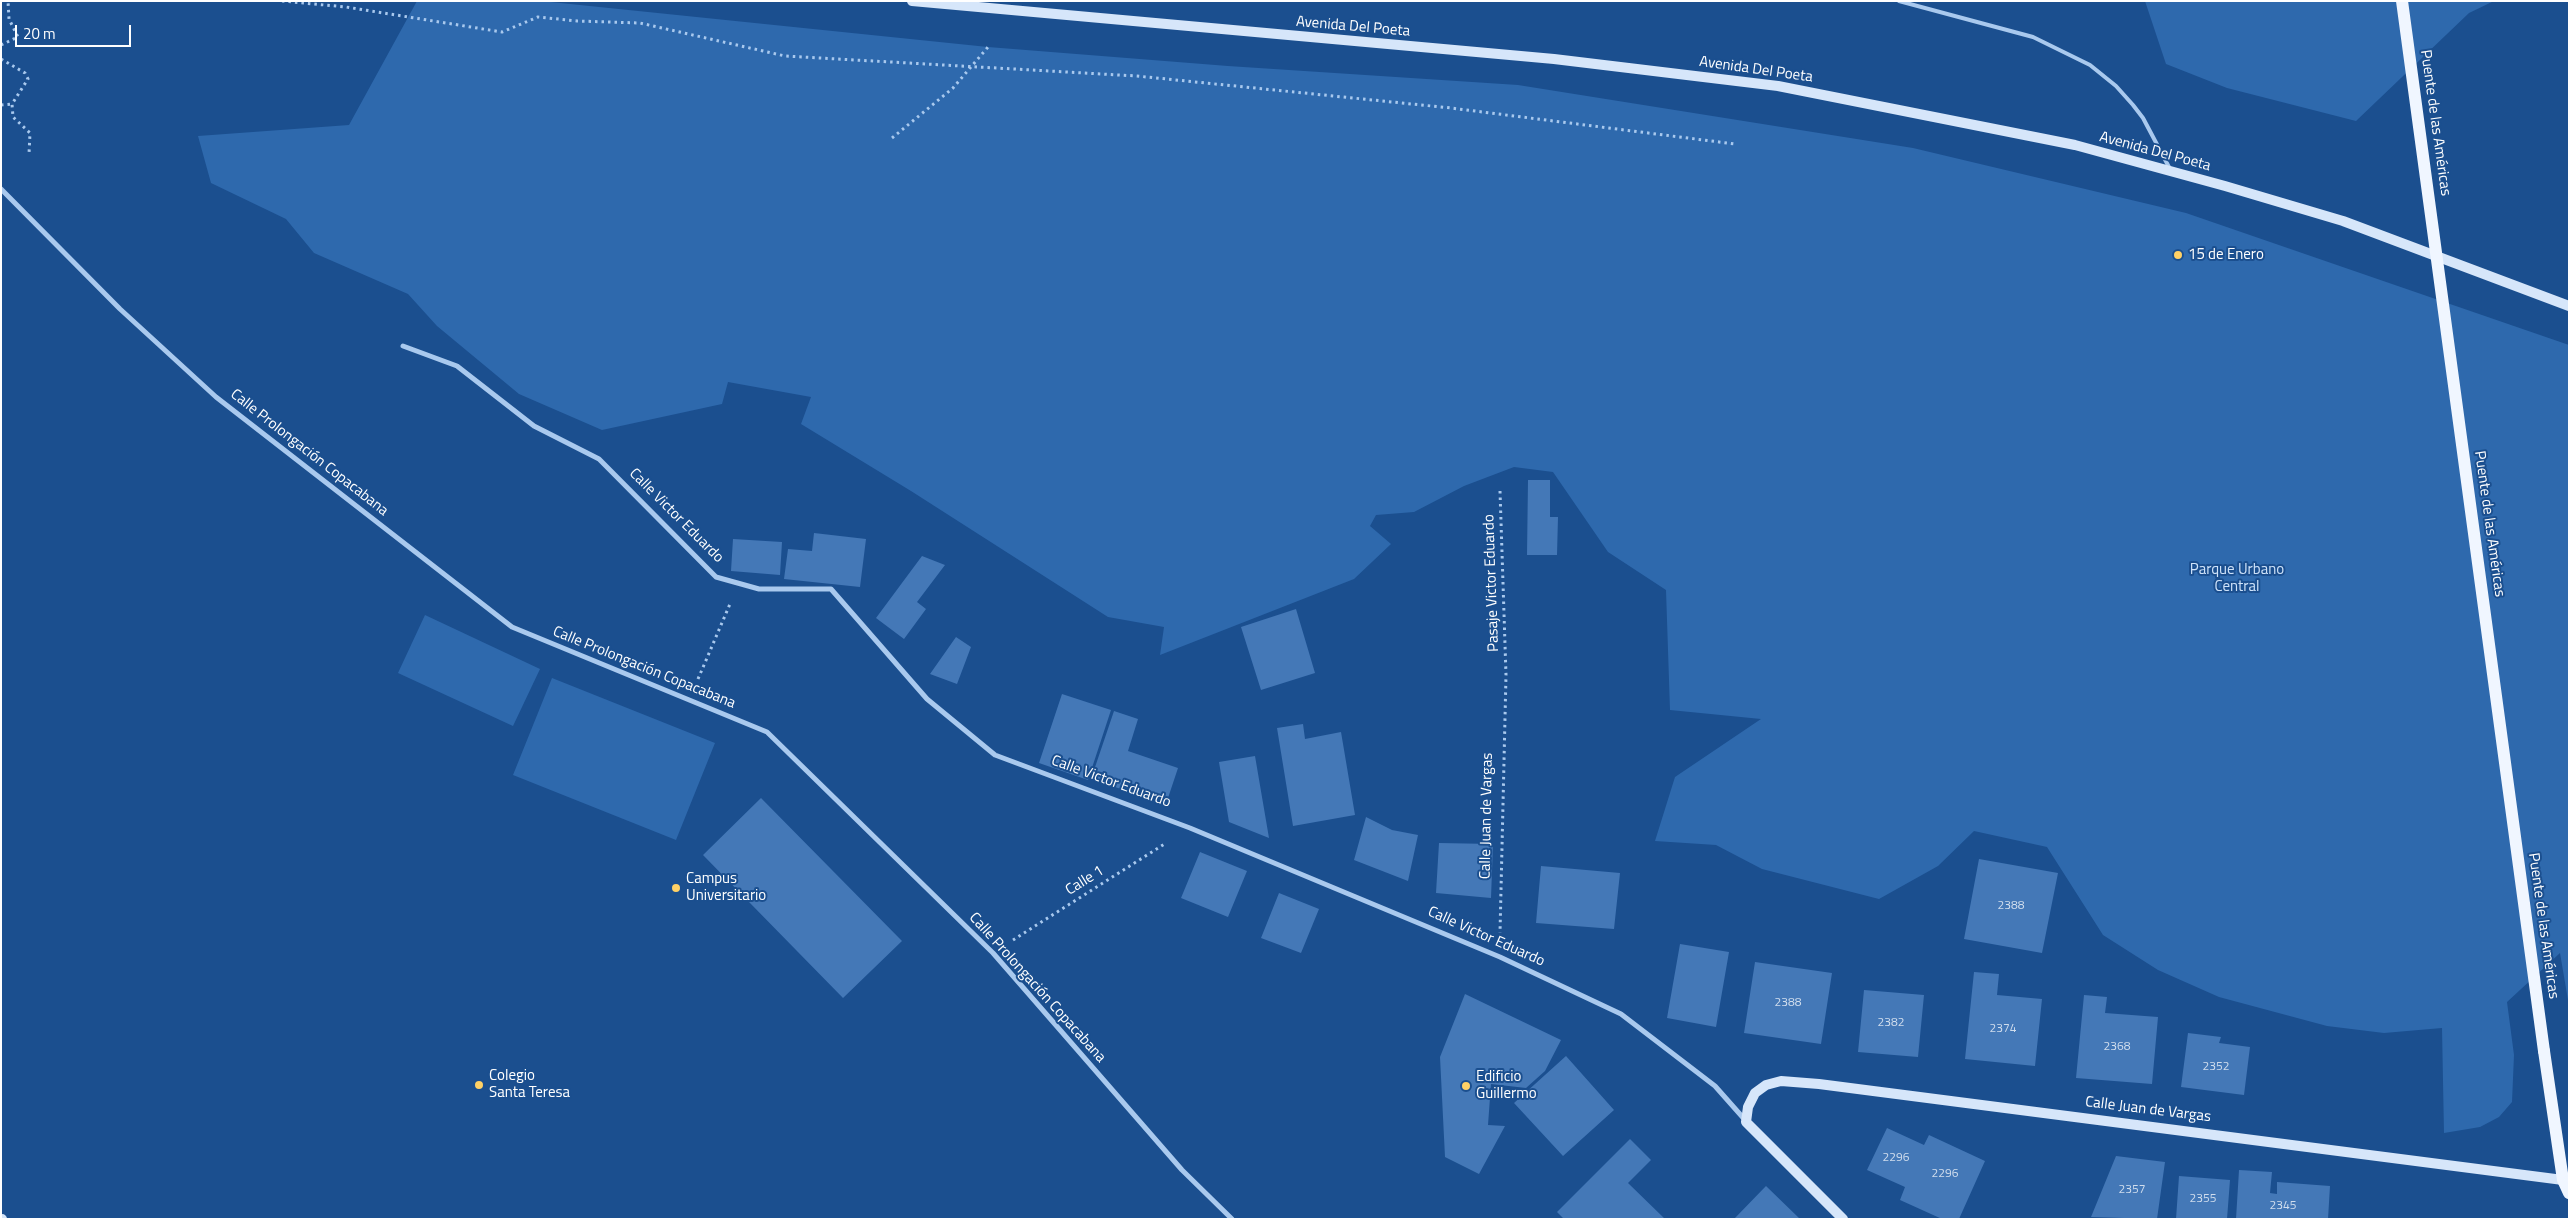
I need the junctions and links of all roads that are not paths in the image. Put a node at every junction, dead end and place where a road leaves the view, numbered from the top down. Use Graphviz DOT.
graph roads {
  1 [pos="912,1"];
  2 [pos="1899,1"];
  3 [pos="2402,1"];
  4 [pos="2172,172"];
  5 [pos="1,189"];
  6 [pos="2569,306"];
  7 [pos="404,346"];
  8 [pos="1746,1122"];
  9 [pos="2566,1181"];
  10 [pos="2569,1193"];
  11 [pos="1232,1219"];
  12 [pos="1843,1219"];
  1 -- 4 [label="main road, Avenida Del Poeta"];
  2 -- 4 [label="lane"];
  3 -- 9 [label="main road, Puente de las Américas, bridge"];
  4 -- 6 [label="main road, Avenida Del Poeta"];
  5 -- 11 [label="street, Calle Prolongación Copacabana"];
  7 -- 8 [label="street, Calle Victor Eduardo"];
  8 -- 9 [label="main road, Calle Juan de Vargas"];
  8 -- 12 [label="main road, Calle Victor Eduardo"];
  9 -- 10 [label="main road, Puente de las Américas"];
}
